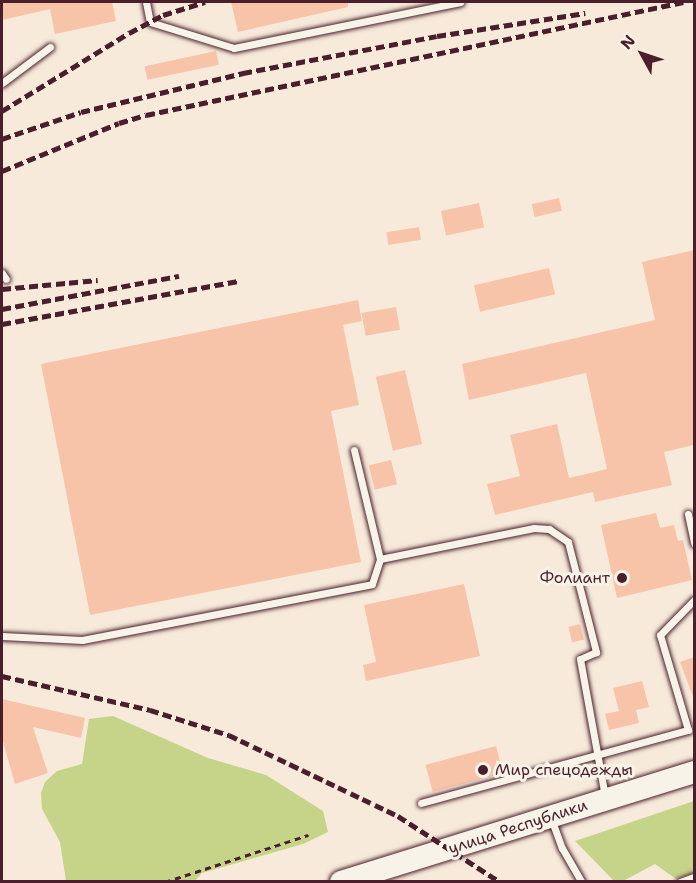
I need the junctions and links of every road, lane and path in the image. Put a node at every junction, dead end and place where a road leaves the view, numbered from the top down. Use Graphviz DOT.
graph roads {
  1 [pos="146,2"];
  2 [pos="460,2"];
  3 [pos="50,47"];
  4 [pos="2,83"];
  5 [pos="354,450"];
  6 [pos="688,514"];
  7 [pos="694,543"];
  8 [pos="380,559"];
  9 [pos="694,600"];
  10 [pos="2,636"];
  11 [pos="597,753"];
  12 [pos="694,772"];
  13 [pos="606,799"];
  14 [pos="422,803"];
  15 [pos="550,816"];
  16 [pos="308,835"];
  17 [pos="694,877"];
  18 [pos="165,882"];
  19 [pos="341,882"];
  20 [pos="582,882"];
  21 [pos="680,882"];
  1 -- 2 [label="lane"];
  3 -- 4 [label="lane"];
  5 -- 8 [label="lane"];
  6 -- 7 [label="lane"];
  8 -- 10 [label="lane"];
  8 -- 11 [label="lane"];
  9 -- 11 [label="lane"];
  11 -- 13 [label="lane"];
  11 -- 14 [label="lane"];
  12 -- 13 [label="main road, улица Республики"];
  13 -- 15 [label="main road, улица Республики"];
  15 -- 19 [label="main road, улица Республики"];
  15 -- 20 [label="lane"];
  16 -- 18 [label="path"];
  17 -- 21 [label="lane"];
}
